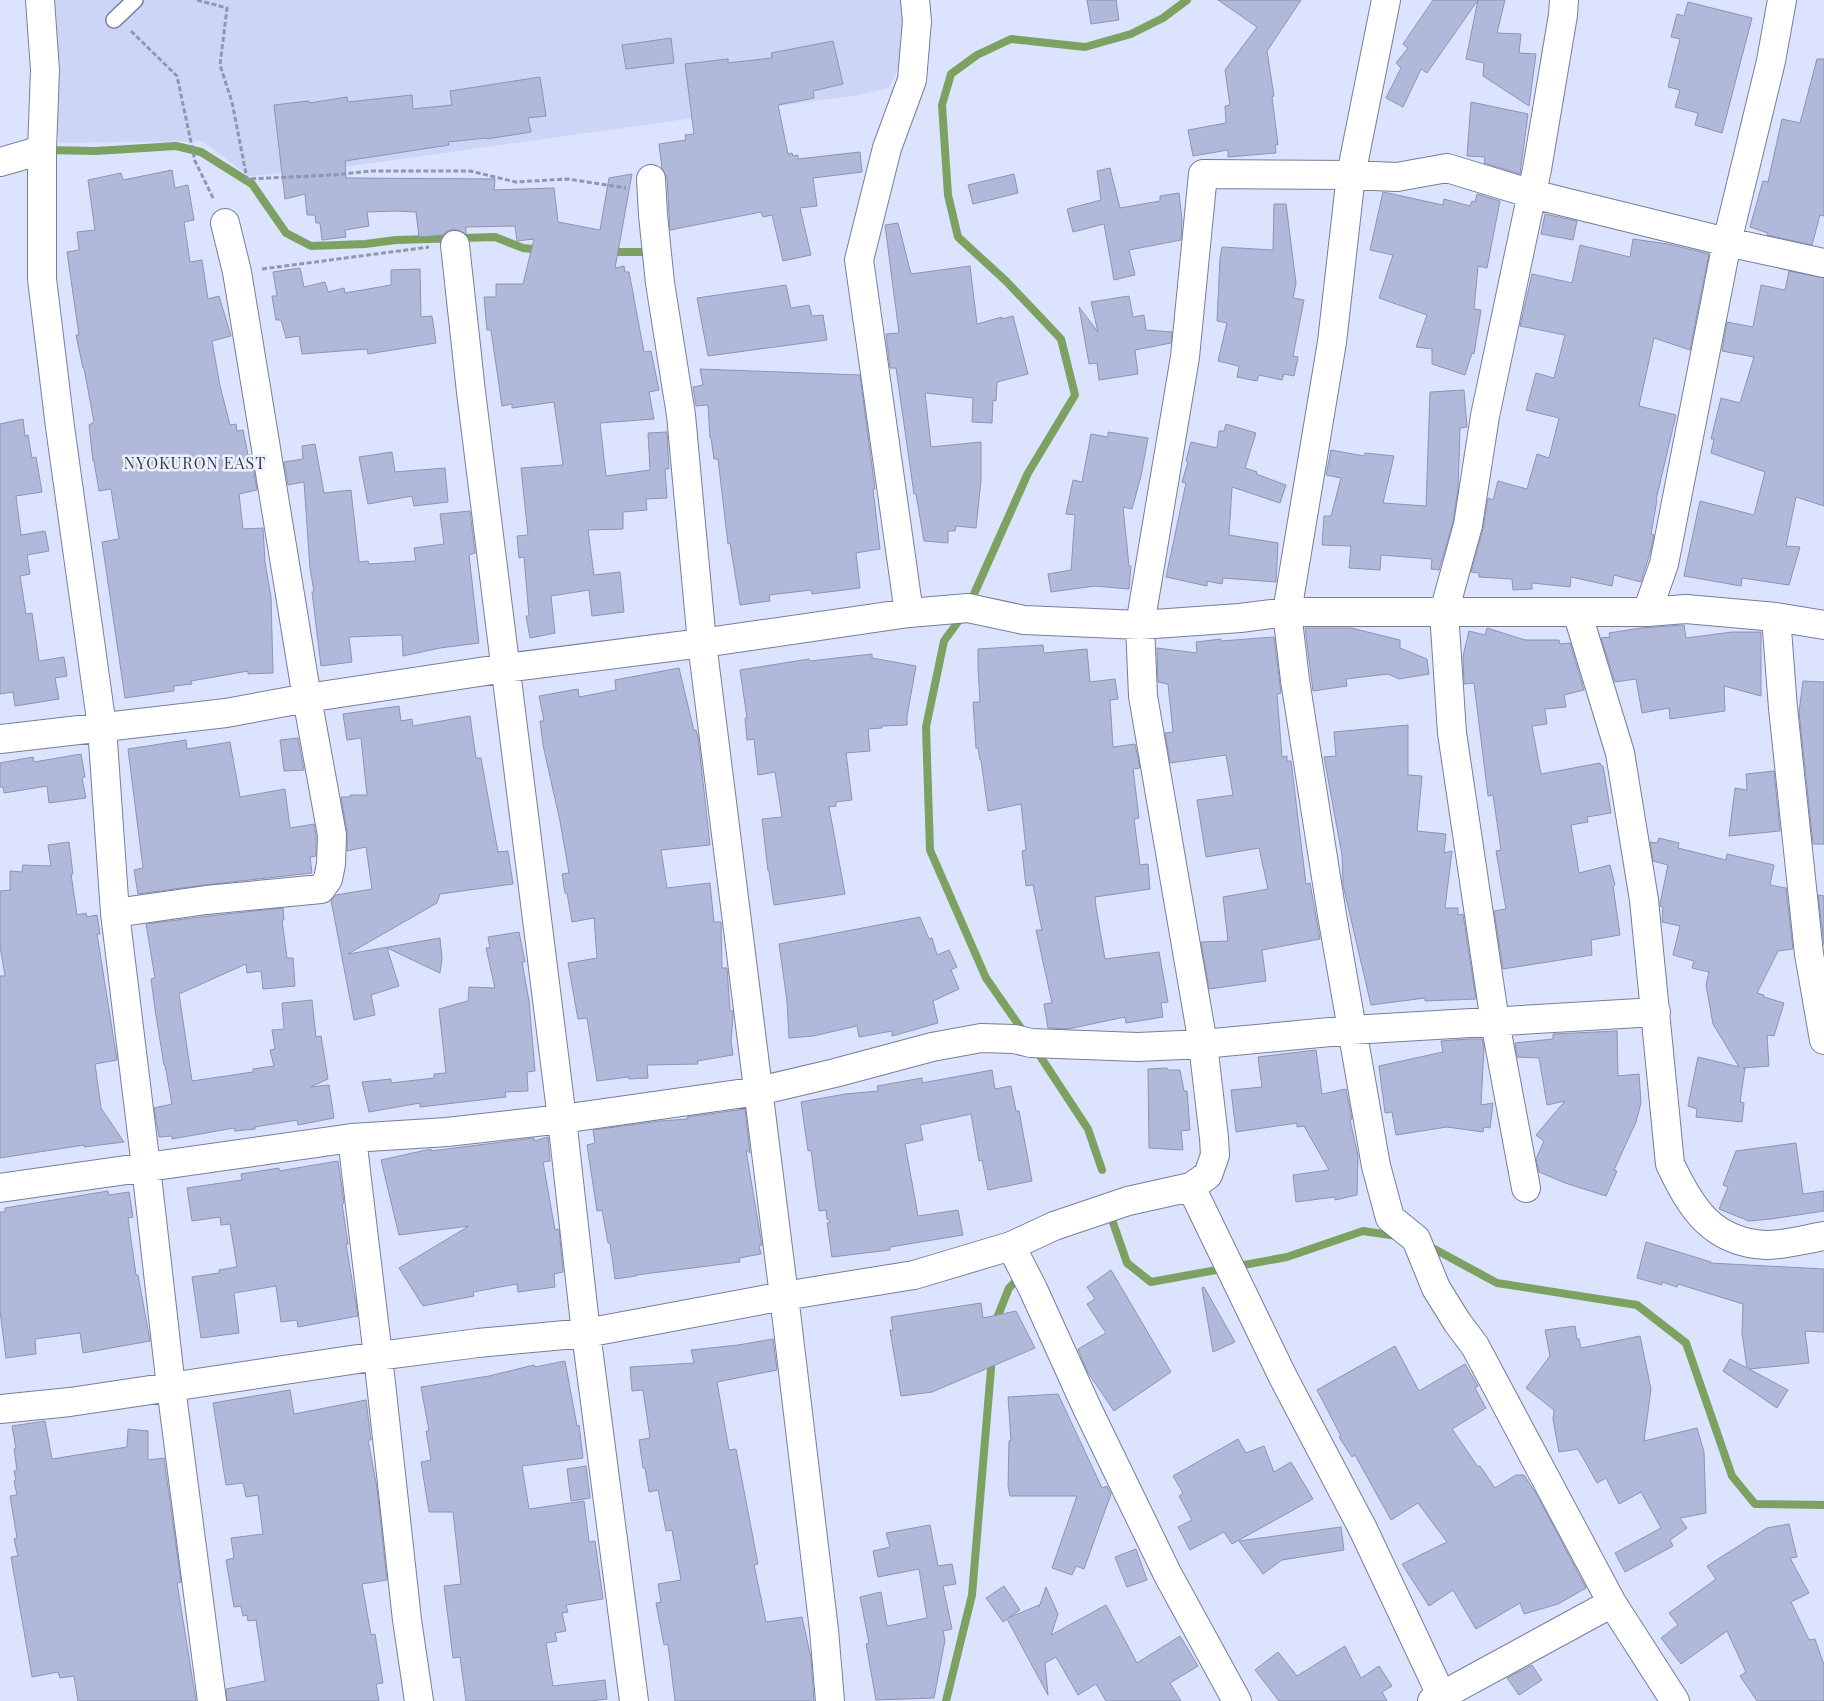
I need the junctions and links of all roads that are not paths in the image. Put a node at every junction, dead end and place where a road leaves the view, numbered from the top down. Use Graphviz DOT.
graph roads {
  1 [pos="40,0"];
  2 [pos="135,0"];
  3 [pos="915,0"];
  4 [pos="1386,0"];
  5 [pos="1564,0"];
  6 [pos="1782,0"];
  7 [pos="114,20"];
  8 [pos="42,140"];
  9 [pos="0,162"];
  10 [pos="1351,175"];
  11 [pos="651,185"];
  12 [pos="1532,194"];
  13 [pos="224,223"];
  14 [pos="1727,242"];
  15 [pos="455,245"];
  16 [pos="1824,263"];
  17 [pos="1286,612"];
  18 [pos="1444,612"];
  19 [pos="1577,612"];
  20 [pos="1647,612"];
  21 [pos="909,613"];
  22 [pos="1776,617"];
  23 [pos="1824,624"];
  24 [pos="1140,625"];
  25 [pos="702,643"];
  26 [pos="506,668"];
  27 [pos="307,698"];
  28 [pos="102,727"];
  29 [pos="0,739"];
  30 [pos="115,913"];
  31 [pos="1656,1012"];
  32 [pos="1495,1022"];
  33 [pos="1351,1030"];
  34 [pos="1824,1040"];
  35 [pos="1203,1044"];
  36 [pos="759,1091"];
  37 [pos="562,1119"];
  38 [pos="352,1138"];
  39 [pos="146,1168"];
  40 [pos="1191,1187"];
  41 [pos="0,1188"];
  42 [pos="1526,1188"];
  43 [pos="1824,1236"];
  44 [pos="1011,1246"];
  45 [pos="784,1296"];
  46 [pos="586,1333"];
  47 [pos="378,1356"];
  48 [pos="171,1387"];
  49 [pos="0,1410"];
  50 [pos="1612,1603"];
  51 [pos="1439,1699"];
  52 [pos="212,1701"];
  53 [pos="420,1701"];
  54 [pos="634,1701"];
  55 [pos="830,1701"];
  56 [pos="1237,1701"];
  57 [pos="1675,1701"];
  1 -- 8 [label="street"];
  2 -- 7 [label="lane"];
  3 -- 21 [label="street"];
  4 -- 10 [label="street"];
  5 -- 12 [label="street"];
  6 -- 14 [label="street"];
  8 -- 9 [label="street"];
  8 -- 28 [label="street"];
  10 -- 12 [label="street"];
  10 -- 17 [label="street"];
  10 -- 24 [label="street"];
  11 -- 25 [label="street"];
  12 -- 14 [label="street"];
  12 -- 18 [label="street"];
  13 -- 27 [label="street"];
  14 -- 16 [label="street"];
  14 -- 20 [label="street"];
  15 -- 26 [label="street"];
  17 -- 18 [label="street"];
  17 -- 24 [label="street"];
  17 -- 33 [label="street"];
  18 -- 19 [label="street"];
  18 -- 32 [label="street"];
  19 -- 20 [label="street"];
  19 -- 31 [label="street"];
  20 -- 22 [label="street"];
  21 -- 24 [label="street"];
  21 -- 25 [label="street"];
  22 -- 23 [label="street"];
  22 -- 34 [label="street"];
  24 -- 35 [label="street"];
  25 -- 26 [label="street"];
  25 -- 36 [label="street"];
  26 -- 27 [label="street"];
  26 -- 37 [label="street"];
  27 -- 28 [label="street"];
  27 -- 30 [label="street"];
  28 -- 29 [label="street"];
  28 -- 30 [label="street"];
  30 -- 39 [label="street"];
  31 -- 32 [label="street"];
  31 -- 43 [label="street"];
  32 -- 33 [label="street"];
  32 -- 42 [label="street"];
  33 -- 35 [label="street"];
  33 -- 50 [label="street"];
  35 -- 36 [label="street"];
  35 -- 40 [label="street"];
  36 -- 37 [label="street"];
  36 -- 45 [label="street"];
  37 -- 38 [label="street"];
  37 -- 46 [label="street"];
  38 -- 39 [label="street"];
  38 -- 47 [label="street"];
  39 -- 41 [label="street"];
  39 -- 48 [label="street"];
  40 -- 44 [label="street"];
  40 -- 51 [label="street"];
  44 -- 45 [label="street"];
  44 -- 56 [label="street"];
  45 -- 46 [label="street"];
  45 -- 55 [label="street"];
  46 -- 47 [label="street"];
  46 -- 54 [label="street"];
  47 -- 48 [label="street"];
  47 -- 53 [label="street"];
  48 -- 49 [label="street"];
  48 -- 52 [label="street"];
  50 -- 51 [label="street"];
  50 -- 57 [label="street"];
}
